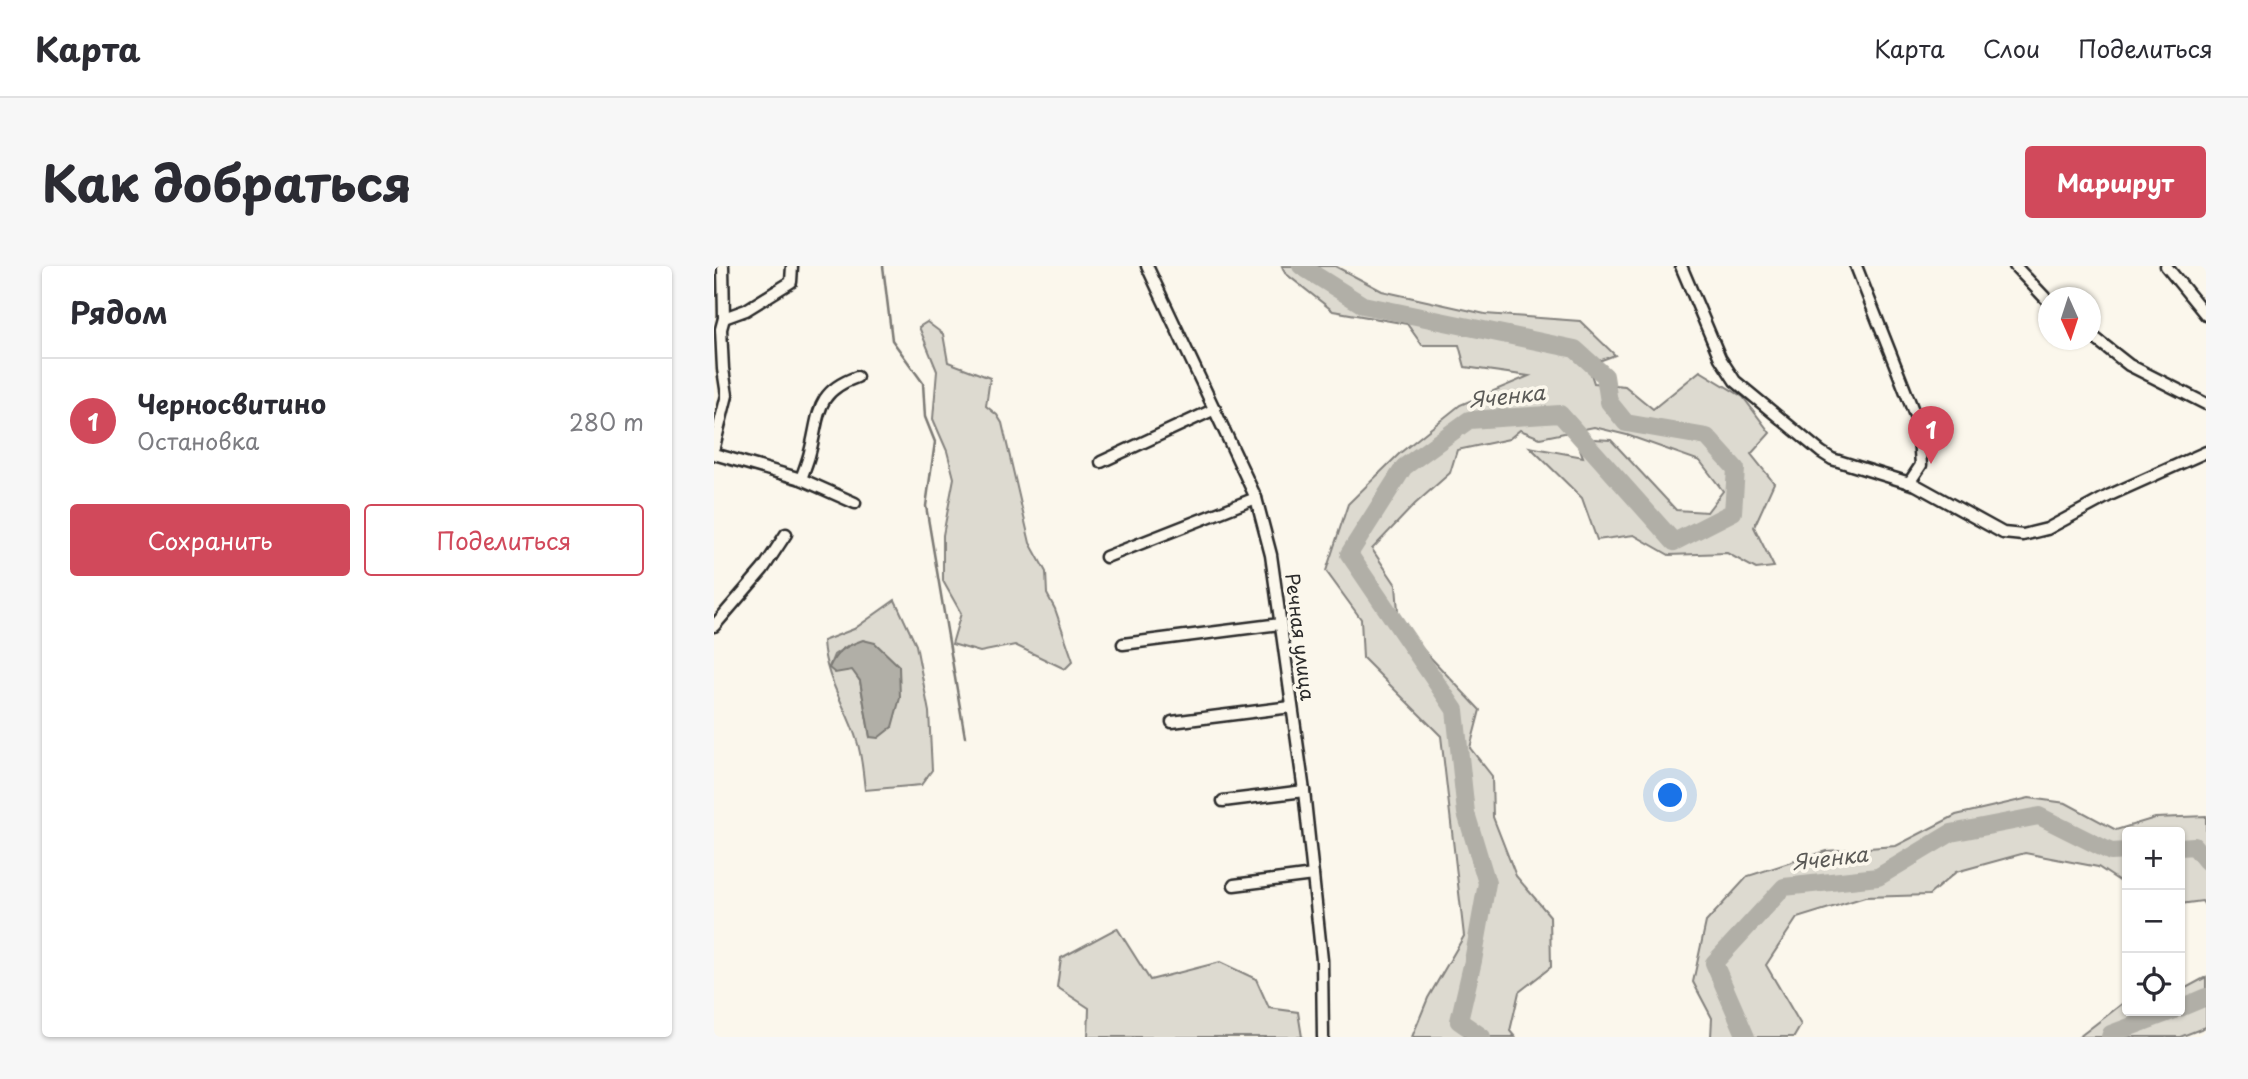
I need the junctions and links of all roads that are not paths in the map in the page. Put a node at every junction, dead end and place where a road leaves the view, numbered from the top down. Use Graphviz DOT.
graph roads {
  1 [pos="723,266"];
  2 [pos="792,266"];
  3 [pos="1147,266"];
  4 [pos="1695,266"];
  5 [pos="1856,266"];
  6 [pos="2014,266"];
  7 [pos="2166,266"];
  8 [pos="1683,269"];
  9 [pos="2038,291"];
  10 [pos="2206,315"];
  11 [pos="724,318"];
  12 [pos="2101,343"];
  13 [pos="857,377"];
  14 [pos="2206,404"];
  15 [pos="1215,409"];
  16 [pos="714,447"];
  17 [pos="2206,452"];
  18 [pos="714,454"];
  19 [pos="1101,462"];
  20 [pos="801,479"];
  21 [pos="1909,482"];
  22 [pos="1256,498"];
  23 [pos="855,503"];
  24 [pos="786,534"];
  25 [pos="1106,557"];
  26 [pos="1280,624"];
  27 [pos="714,626"];
  28 [pos="1123,644"];
  29 [pos="1291,707"];
  30 [pos="1172,722"];
  31 [pos="1304,791"];
  32 [pos="1223,801"];
  33 [pos="1313,875"];
  34 [pos="1234,885"];
  35 [pos="1323,1037"];
  1 -- 11 [label="street"];
  2 -- 11 [label="street"];
  3 -- 15 [label="street, Речная улица"];
  4 -- 8 [label="street"];
  5 -- 21 [label="street"];
  6 -- 9 [label="street"];
  7 -- 10 [label="street"];
  8 -- 21 [label="street"];
  11 -- 16 [label="street"];
  12 -- 14 [label="street"];
  13 -- 20 [label="street"];
  15 -- 19 [label="street"];
  15 -- 22 [label="street, Речная улица"];
  17 -- 21 [label="street"];
  18 -- 20 [label="street"];
  20 -- 23 [label="street"];
  22 -- 25 [label="street"];
  22 -- 26 [label="street, Речная улица"];
  24 -- 27 [label="street"];
  26 -- 28 [label="street"];
  26 -- 29 [label="street, Речная улица"];
  29 -- 30 [label="street"];
  29 -- 31 [label="street, Речная улица"];
  31 -- 32 [label="street"];
  31 -- 33 [label="street, Речная улица"];
  33 -- 34 [label="street"];
  33 -- 35 [label="street, Речная улица"];
}
